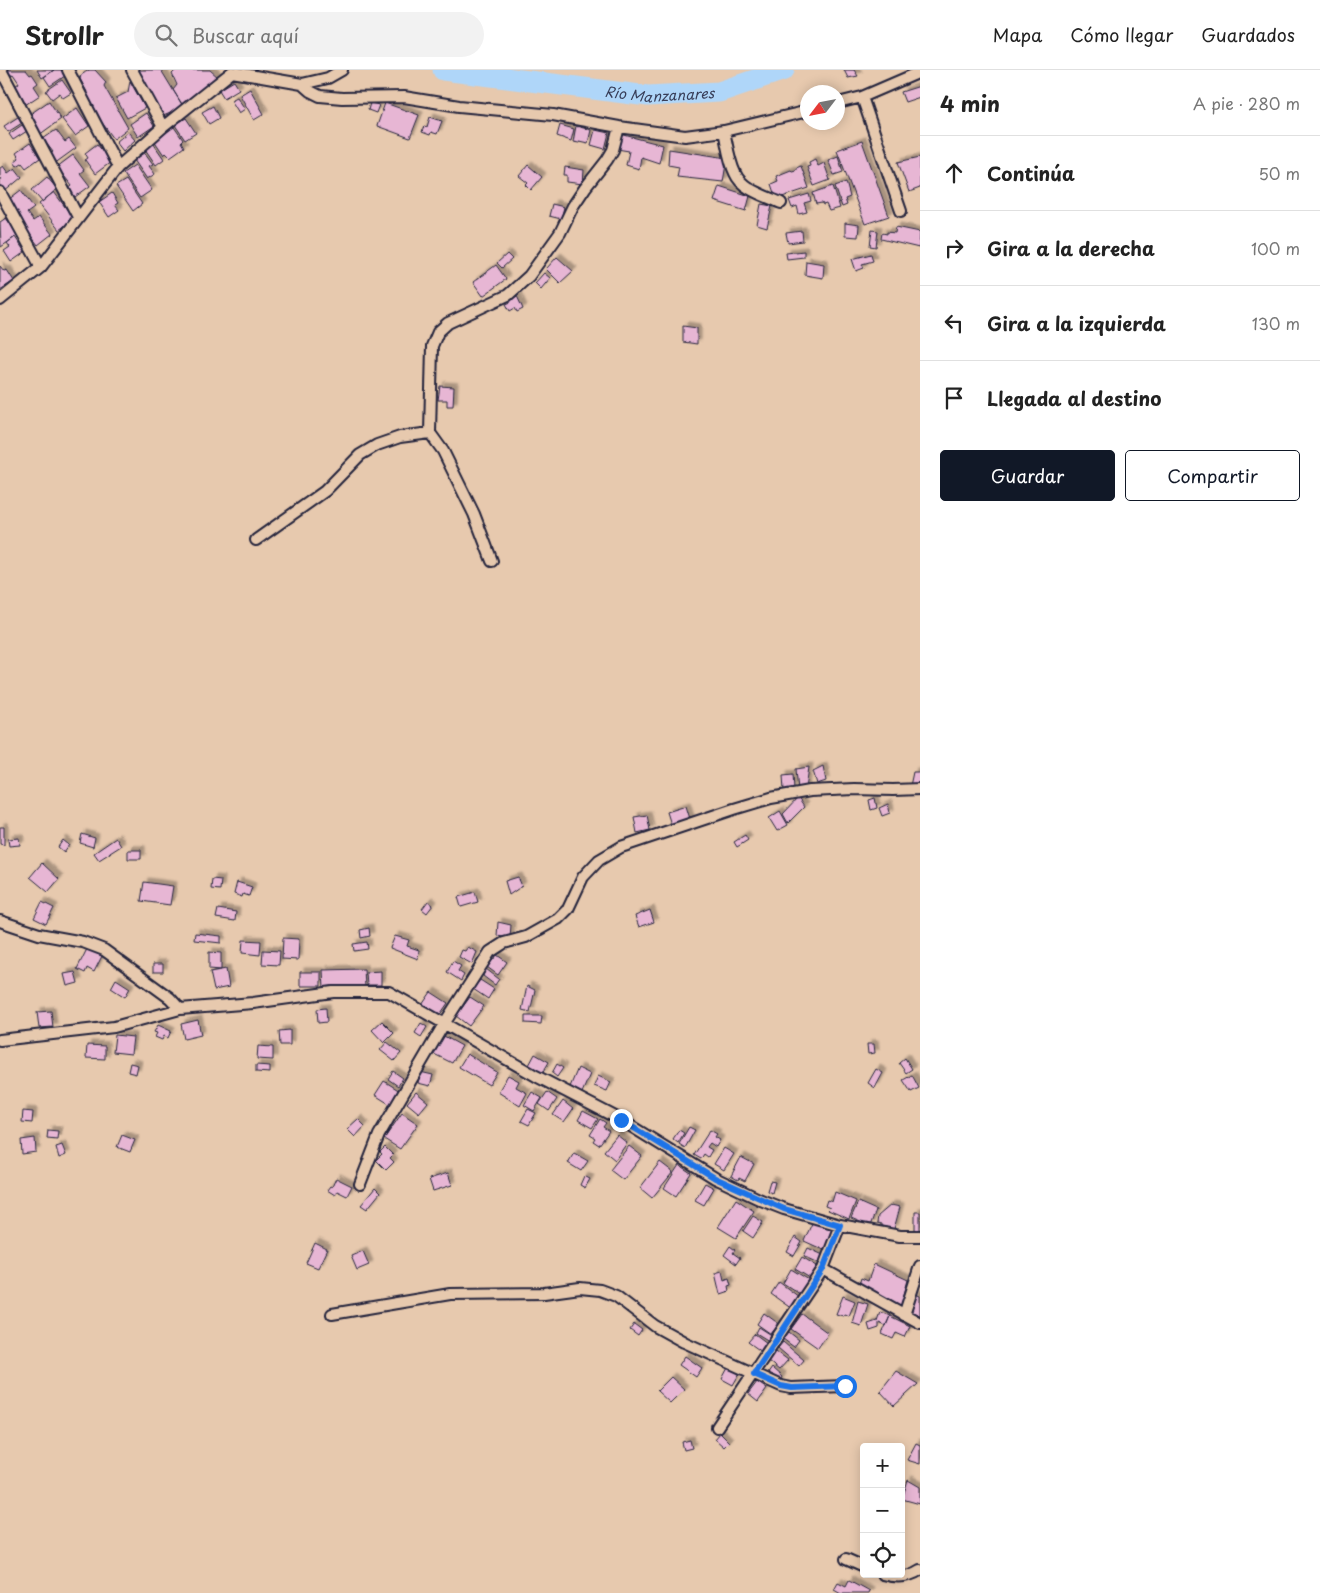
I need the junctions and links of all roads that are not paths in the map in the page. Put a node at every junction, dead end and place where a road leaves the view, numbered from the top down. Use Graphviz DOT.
graph roads {
  1 [pos="1,70"];
  2 [pos="68,70"];
  3 [pos="132,70"];
  4 [pos="342,70"];
  5 [pos="231,71"];
  6 [pos="920,72"];
  7 [pos="302,84"];
  8 [pos="862,97"];
  9 [pos="845,101"];
  10 [pos="800,112"];
  11 [pos="163,127"];
  12 [pos="619,127"];
  13 [pos="724,131"];
  14 [pos="118,167"];
  15 [pos="0,192"];
  16 [pos="781,203"];
  17 [pos="901,212"];
  18 [pos="78,217"];
  19 [pos="41,267"];
  20 [pos="0,300"];
  21 [pos="430,433"];
  22 [pos="256,540"];
  23 [pos="492,561"];
  24 [pos="920,789"];
  25 [pos="0,921"];
  26 [pos="180,1009"];
  27 [pos="444,1024"];
  28 [pos="0,1040"];
  29 [pos="360,1184"];
  30 [pos="840,1225"];
  31 [pos="920,1236"];
  32 [pos="920,1266"];
  33 [pos="823,1269"];
  34 [pos="332,1314"];
  35 [pos="904,1315"];
  36 [pos="920,1323"];
  37 [pos="754,1374"];
  38 [pos="845,1386"];
  39 [pos="717,1427"];
  40 [pos="846,1559"];
  41 [pos="860,1565"];
  42 [pos="920,1570"];
  43 [pos="905,1576"];
  1 -- 18 [label="street"];
  2 -- 14 [label="street"];
  3 -- 11 [label="street"];
  4 -- 7 [label="street"];
  5 -- 7 [label="street"];
  5 -- 11 [label="street"];
  6 -- 8 [label="street"];
  7 -- 12 [label="street"];
  8 -- 9 [label="street"];
  8 -- 17 [label="street"];
  10 -- 13 [label="street"];
  11 -- 14 [label="street"];
  12 -- 13 [label="street"];
  12 -- 21 [label="street"];
  13 -- 16 [label="street"];
  14 -- 18 [label="street"];
  15 -- 19 [label="street"];
  18 -- 19 [label="street"];
  19 -- 20 [label="street"];
  21 -- 22 [label="street"];
  21 -- 23 [label="street"];
  24 -- 27 [label="street"];
  25 -- 26 [label="street"];
  26 -- 27 [label="street"];
  26 -- 28 [label="street"];
  27 -- 29 [label="street"];
  27 -- 30 [label="street"];
  30 -- 31 [label="street"];
  30 -- 33 [label="street"];
  32 -- 35 [label="street"];
  33 -- 35 [label="street"];
  33 -- 37 [label="street"];
  34 -- 37 [label="street"];
  35 -- 36 [label="street"];
  37 -- 38 [label="street"];
  37 -- 39 [label="street"];
  40 -- 41 [label="street"];
  42 -- 43 [label="street"];
}
